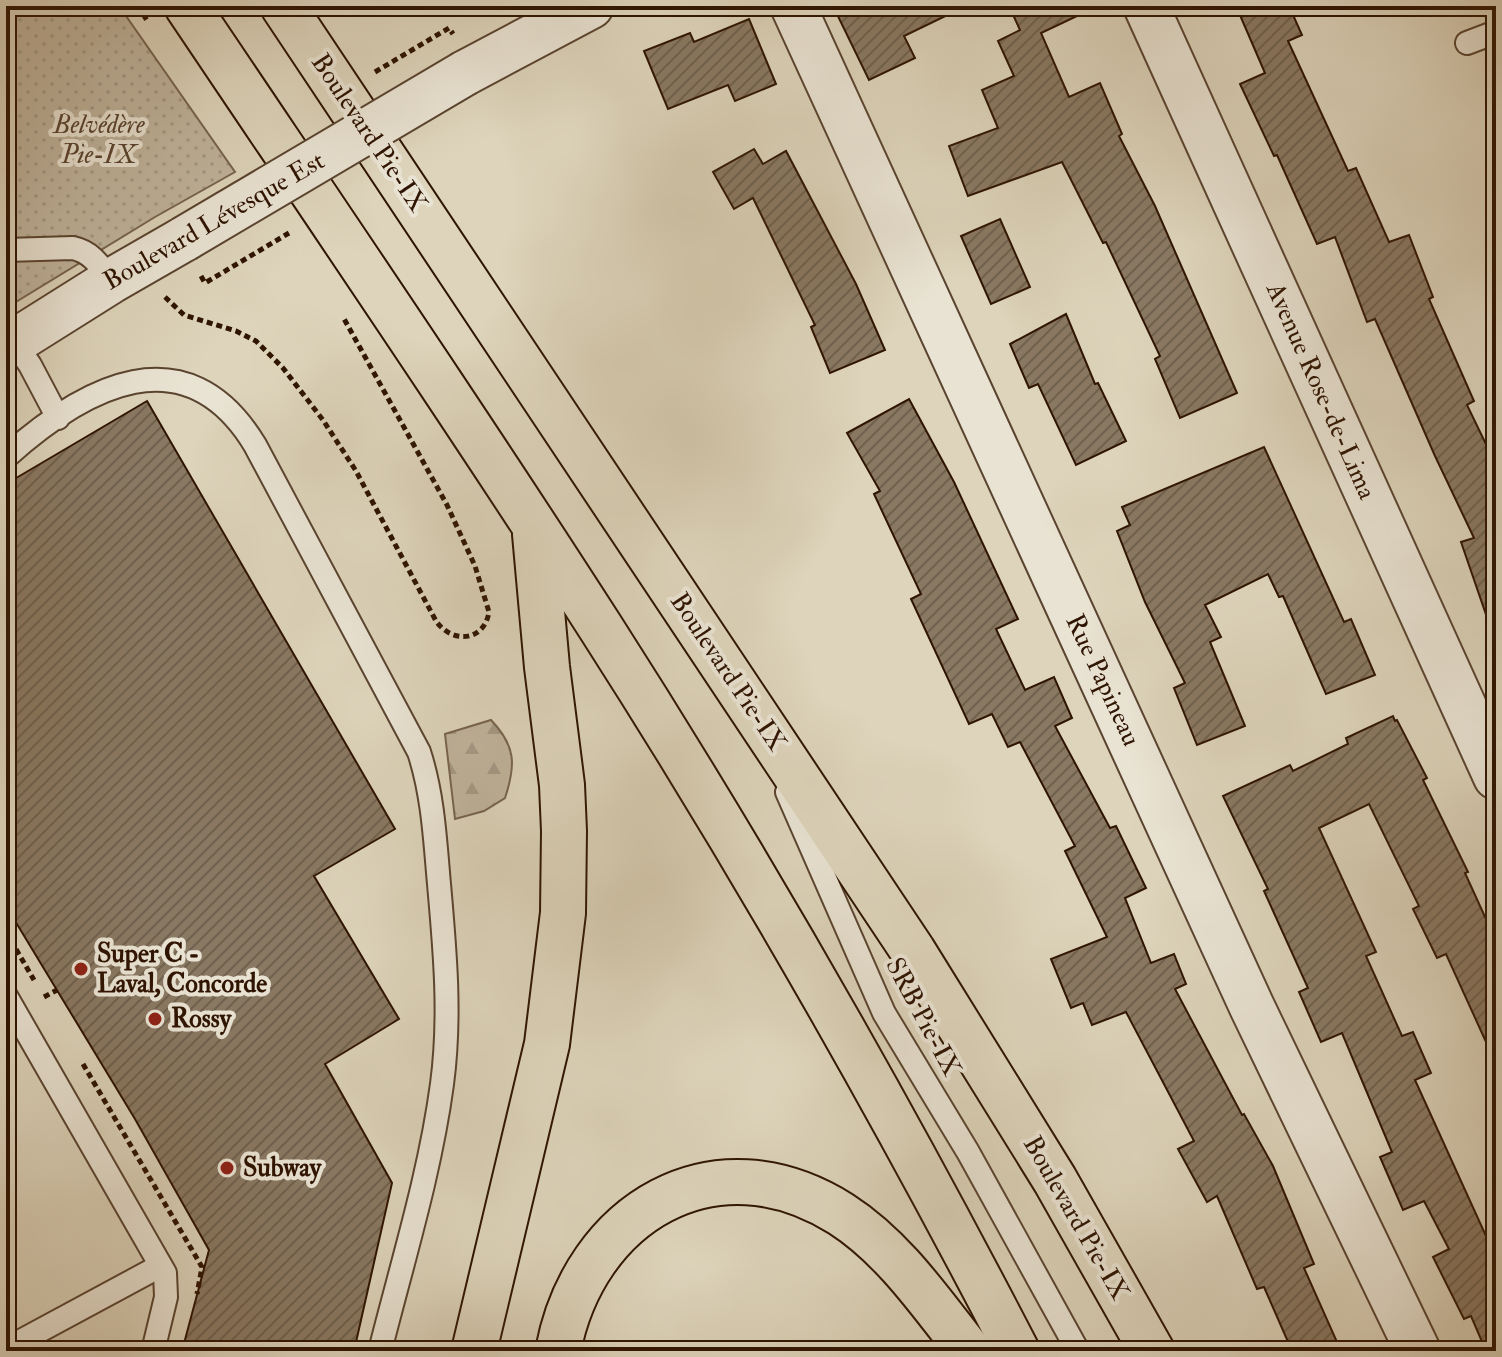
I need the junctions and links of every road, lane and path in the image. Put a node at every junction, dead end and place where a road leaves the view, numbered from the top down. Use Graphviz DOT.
graph roads {
  1 [pos="187,6"];
  2 [pos="591,6"];
  3 [pos="793,6"];
  4 [pos="1146,6"];
  5 [pos="286,10"];
  6 [pos="443,31"];
  7 [pos="1496,32"];
  8 [pos="1467,43"];
  9 [pos="384,66"];
  10 [pos="296,243"];
  11 [pos="6,250"];
  12 [pos="211,279"];
  13 [pos="111,281"];
  14 [pos="158,288"];
  15 [pos="342,314"];
  16 [pos="10,345"];
  17 [pos="58,418"];
  18 [pos="6,457"];
  19 [pos="535,528"];
  20 [pos="745,697"];
  21 [pos="1496,777"];
  22 [pos="57,990"];
  23 [pos="6,996"];
  24 [pos="44,997"];
  25 [pos="1091,1241"];
  26 [pos="160,1266"];
  27 [pos="6,1349"];
  28 [pos="153,1351"];
  29 [pos="380,1351"];
  30 [pos="474,1351"];
  31 [pos="558,1351"];
  32 [pos="969,1351"];
  33 [pos="1017,1351"];
  34 [pos="1078,1351"];
  35 [pos="1152,1351"];
  36 [pos="1178,1351"];
  37 [pos="1418,1351"];
  1 -- 19 [label="highway"];
  2 -- 13 [label="street, Boulevard Lévesque Est, bridge"];
  3 -- 37 [label="street, Rue Papineau"];
  4 -- 21 [label="street, Avenue Rose-de-Lima"];
  5 -- 20 [label="highway, Boulevard Pie-IX"];
  6 -- 9 [label="path"];
  7 -- 8 [label="lane"];
  10 -- 12 [label="path"];
  11 -- 13 [label="lane"];
  13 -- 16 [label="street, Boulevard Lévesque Est"];
  14 -- 15 [label="path"];
  16 -- 17 [label="lane"];
  17 -- 18 [label="lane"];
  17 -- 29 [label="lane"];
  19 -- 30 [label="highway"];
  19 -- 33 [label="highway"];
  20 -- 25 [label="highway, Boulevard Pie-IX"];
  20 -- 34 [label="lane, SRB Pie-IX"];
  22 -- 24 [label="path"];
  23 -- 26 [label="lane"];
  25 -- 35 [label="highway, Boulevard Pie-IX"];
  25 -- 36 [label="highway"];
  26 -- 27 [label="lane"];
  26 -- 28 [label="lane"];
  31 -- 32 [label="highway"];
}
